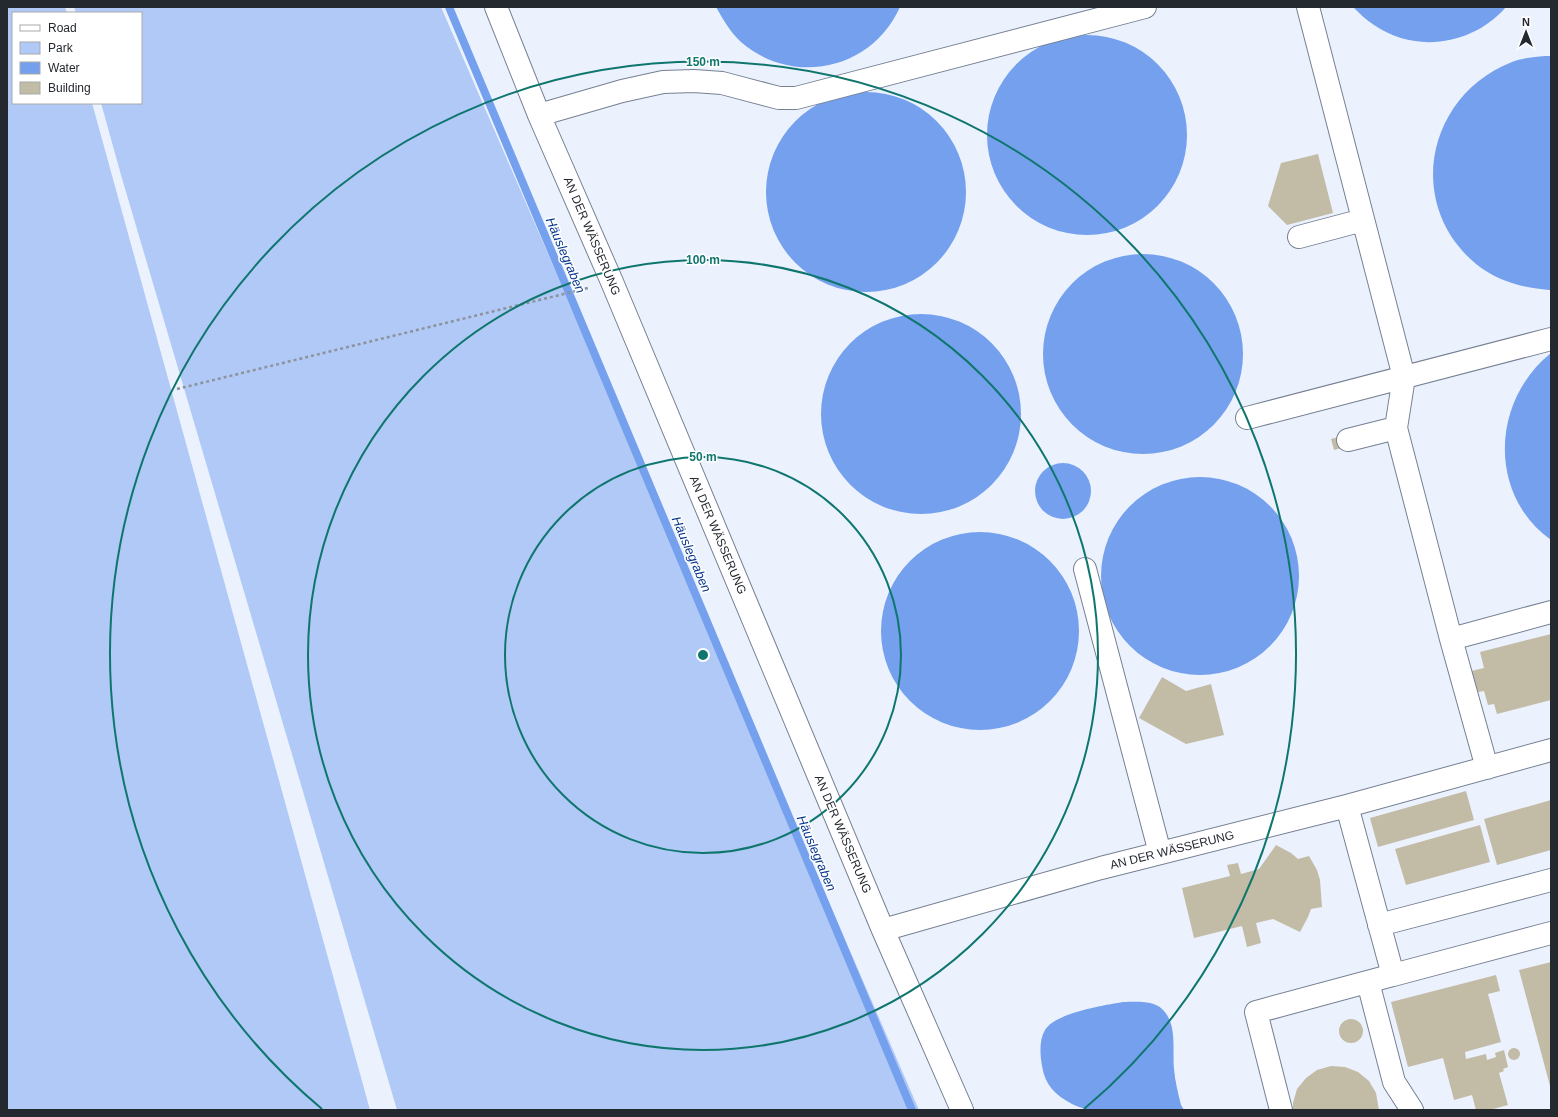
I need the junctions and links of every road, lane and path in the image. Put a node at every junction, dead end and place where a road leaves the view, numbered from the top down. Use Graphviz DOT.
graph roads {
  1 [pos="496,7"];
  2 [pos="1145,7"];
  3 [pos="1308,7"];
  4 [pos="539,116"];
  5 [pos="1363,220"];
  6 [pos="1299,237"];
  7 [pos="576,290"];
  8 [pos="1551,339"];
  9 [pos="1404,377"];
  10 [pos="177,388"];
  11 [pos="1247,418"];
  12 [pos="1396,428"];
  13 [pos="1348,440"];
  14 [pos="1085,569"];
  15 [pos="1551,612"];
  16 [pos="1451,639"];
  17 [pos="1551,750"];
  18 [pos="1487,768"];
  19 [pos="1347,806"];
  20 [pos="1160,853"];
  21 [pos="1551,880"];
  22 [pos="1379,926"];
  23 [pos="883,930"];
  24 [pos="1551,933"];
  25 [pos="1392,975"];
  26 [pos="1368,982"];
  27 [pos="962,1110"];
  28 [pos="1281,1110"];
  29 [pos="1412,1110"];
  1 -- 4 [label="street, AN DER WÄSSERUNG"];
  2 -- 4 [label="street"];
  3 -- 5 [label="street"];
  4 -- 23 [label="street, AN DER WÄSSERUNG"];
  5 -- 6 [label="street"];
  5 -- 9 [label="street"];
  7 -- 10 [label="path"];
  8 -- 9 [label="street"];
  9 -- 11 [label="street"];
  9 -- 12 [label="street"];
  12 -- 13 [label="street"];
  12 -- 16 [label="street"];
  14 -- 20 [label="street"];
  15 -- 16 [label="street"];
  16 -- 18 [label="street"];
  17 -- 18 [label="street, AN DER WÄSSERUNG"];
  18 -- 19 [label="street, AN DER WÄSSERUNG"];
  19 -- 20 [label="street, AN DER WÄSSERUNG"];
  19 -- 22 [label="street"];
  20 -- 23 [label="street, AN DER WÄSSERUNG"];
  21 -- 22 [label="street"];
  22 -- 25 [label="street"];
  23 -- 27 [label="street, AN DER WÄSSERUNG"];
  24 -- 25 [label="street"];
  25 -- 26 [label="street"];
  26 -- 28 [label="street"];
  26 -- 29 [label="street"];
}
